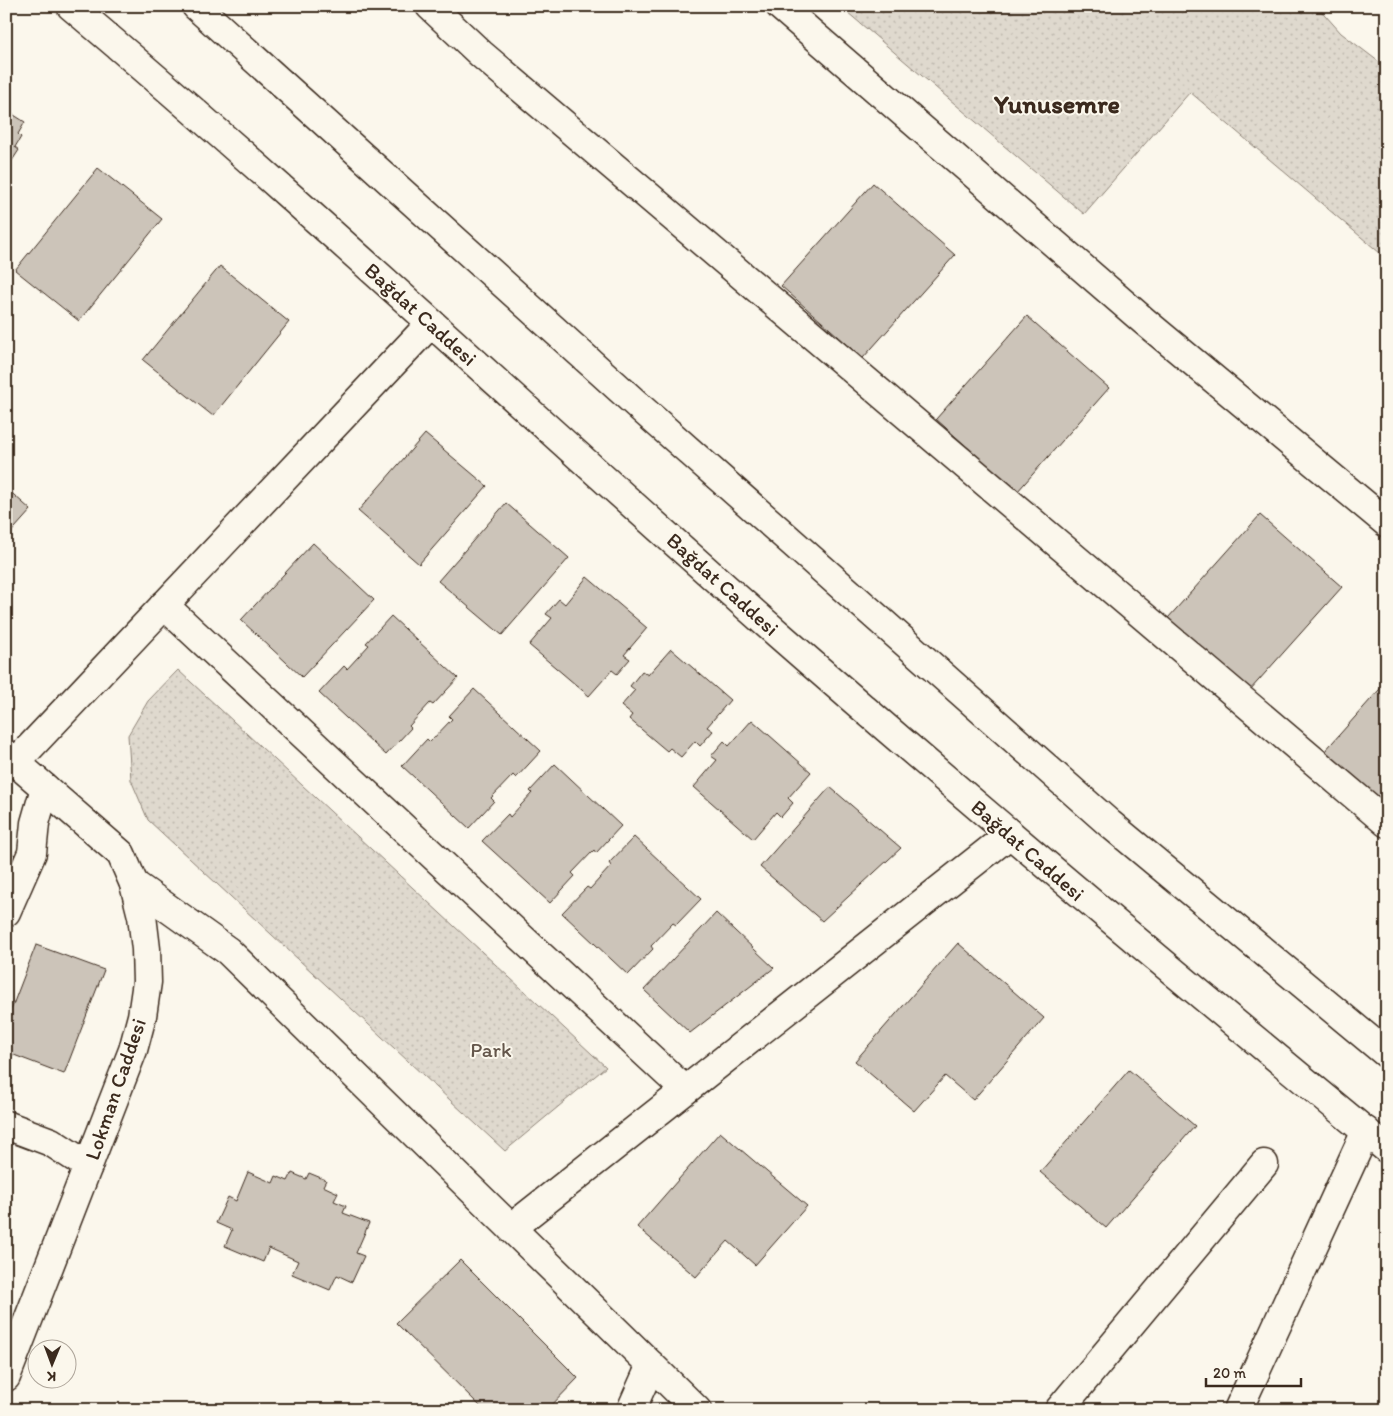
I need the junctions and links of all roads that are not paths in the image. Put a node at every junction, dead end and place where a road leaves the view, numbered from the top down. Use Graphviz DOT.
graph roads {
  1 [pos="71,6"];
  2 [pos="196,6"];
  3 [pos="430,6"];
  4 [pos="780,6"];
  5 [pos="431,322"];
  6 [pos="1387,523"];
  7 [pos="164,605"];
  8 [pos="11,758"];
  9 [pos="45,788"];
  10 [pos="1387,823"];
  11 [pos="1010,834"];
  12 [pos="134,884"];
  13 [pos="6,912"];
  14 [pos="1387,1054"];
  15 [pos="686,1090"];
  16 [pos="6,1126"];
  17 [pos="1366,1131"];
  18 [pos="1387,1149"];
  19 [pos="1264,1164"];
  20 [pos="88,1166"];
  21 [pos="511,1228"];
  22 [pos="651,1365"];
  23 [pos="6,1377"];
  24 [pos="631,1410"];
  25 [pos="697,1410"];
  26 [pos="1059,1410"];
  27 [pos="1238,1410"];
  1 -- 5 [label="street, Bağdat Caddesi"];
  2 -- 14 [label="street"];
  3 -- 10 [label="street"];
  4 -- 6 [label="street"];
  5 -- 7 [label="street"];
  5 -- 11 [label="street, Bağdat Caddesi"];
  7 -- 8 [label="street"];
  7 -- 15 [label="street"];
  8 -- 9 [label="street, Lokman Caddesi"];
  9 -- 12 [label="street, Lokman Caddesi"];
  9 -- 13 [label="street"];
  11 -- 15 [label="street"];
  11 -- 17 [label="street, Bağdat Caddesi"];
  12 -- 20 [label="street, Lokman Caddesi"];
  12 -- 21 [label="street"];
  15 -- 21 [label="street"];
  16 -- 20 [label="street"];
  17 -- 18 [label="street, Bağdat Caddesi"];
  17 -- 27 [label="street"];
  19 -- 26 [label="street"];
  20 -- 23 [label="street, Lokman Caddesi"];
  21 -- 22 [label="street"];
  22 -- 24 [label="street"];
  22 -- 25 [label="street"];
}
